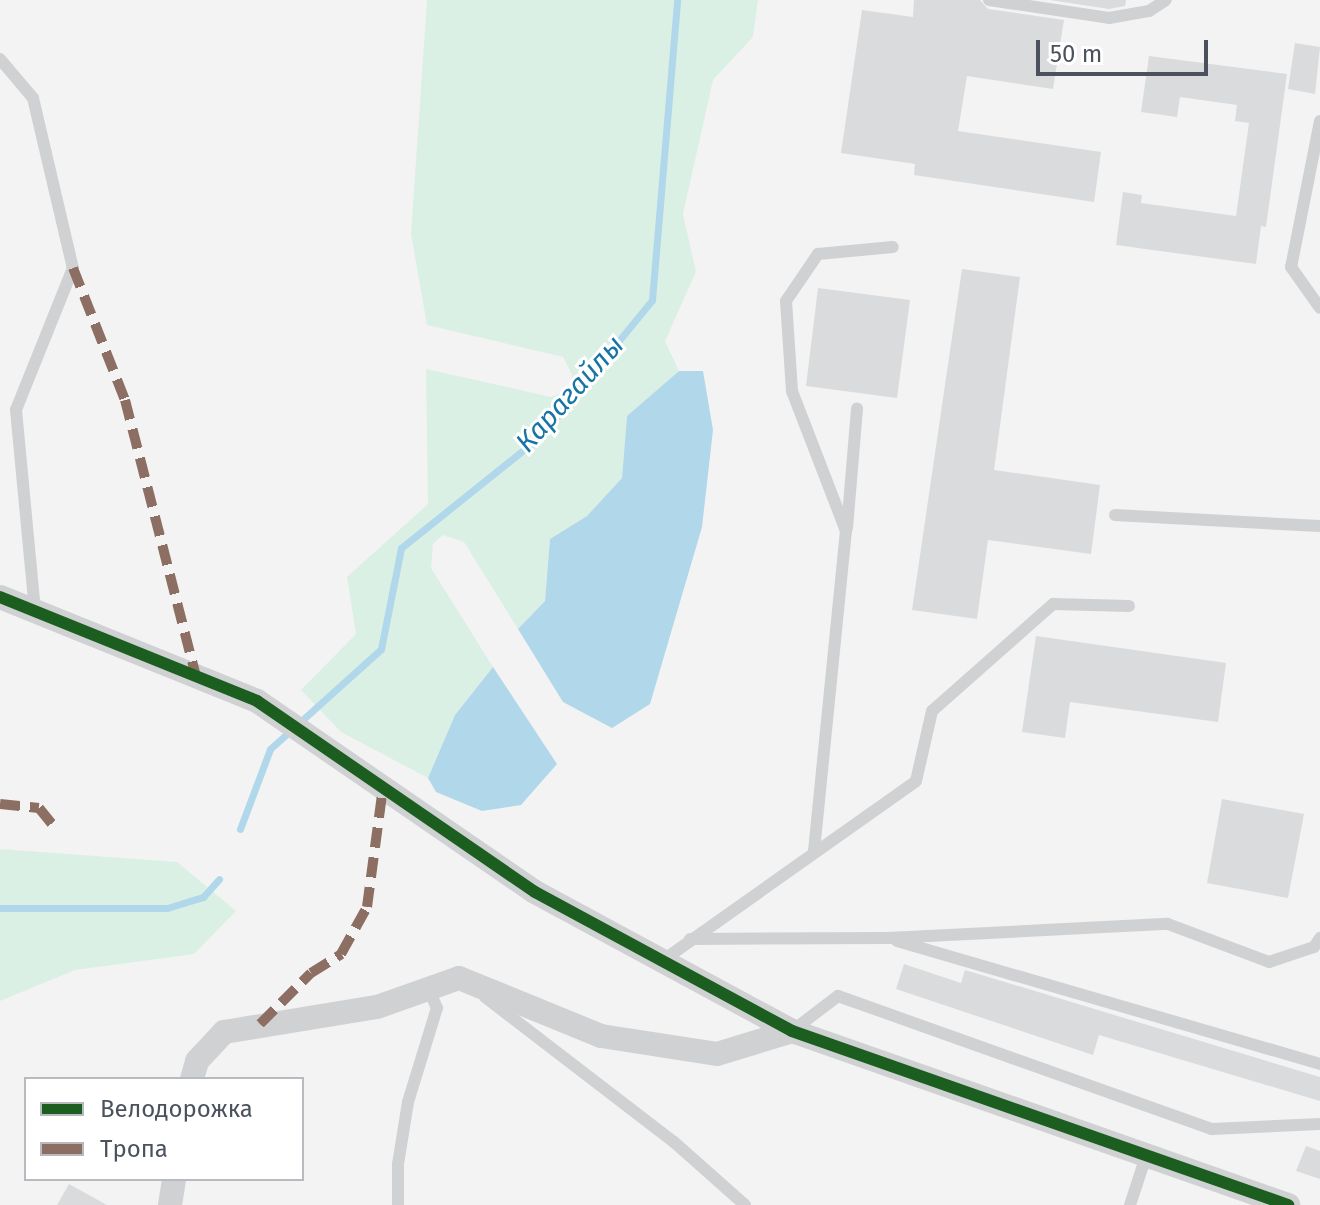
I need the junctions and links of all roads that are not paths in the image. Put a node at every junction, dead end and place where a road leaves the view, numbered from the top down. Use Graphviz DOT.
graph roads {
  1 [pos="989,0"];
  2 [pos="1166,0"];
  3 [pos="0,59"];
  4 [pos="1320,121"];
  5 [pos="893,247"];
  6 [pos="1320,308"];
  7 [pos="857,408"];
  8 [pos="1115,515"];
  9 [pos="1320,526"];
  10 [pos="846,531"];
  11 [pos="0,597"];
  12 [pos="1129,606"];
  13 [pos="35,611"];
  14 [pos="814,851"];
  15 [pos="888,938"];
  16 [pos="1320,938"];
  17 [pos="690,939"];
  18 [pos="662,961"];
  19 [pos="459,978"];
  20 [pos="427,986"];
  21 [pos="792,1031"];
  22 [pos="1320,1064"];
  23 [pos="193,1077"];
  24 [pos="1320,1124"];
  25 [pos="1305,1128"];
  26 [pos="1320,1133"];
  27 [pos="1146,1156"];
  28 [pos="1253,1199"];
  29 [pos="398,1205"];
  30 [pos="745,1205"];
  31 [pos="1130,1205"];
  32 [pos="1288,1205"];
  1 -- 2 [label="lane"];
  3 -- 13 [label="lane"];
  4 -- 6 [label="lane"];
  5 -- 10 [label="lane"];
  7 -- 10 [label="lane"];
  8 -- 9 [label="lane"];
  10 -- 14 [label="lane"];
  11 -- 13 [label="street"];
  12 -- 14 [label="lane"];
  13 -- 18 [label="street"];
  14 -- 17 [label="lane"];
  15 -- 16 [label="lane"];
  15 -- 17 [label="lane"];
  15 -- 22 [label="lane"];
  17 -- 18 [label="lane"];
  18 -- 21 [label="street"];
  19 -- 20 [label="street"];
  19 -- 21 [label="street"];
  19 -- 30 [label="lane"];
  20 -- 23 [label="street"];
  20 -- 29 [label="lane"];
  21 -- 25 [label="lane"];
  21 -- 27 [label="street"];
  24 -- 25 [label="lane"];
  25 -- 26 [label="lane"];
  27 -- 28 [label="street"];
  27 -- 31 [label="lane"];
  28 -- 32 [label="street"];
}
